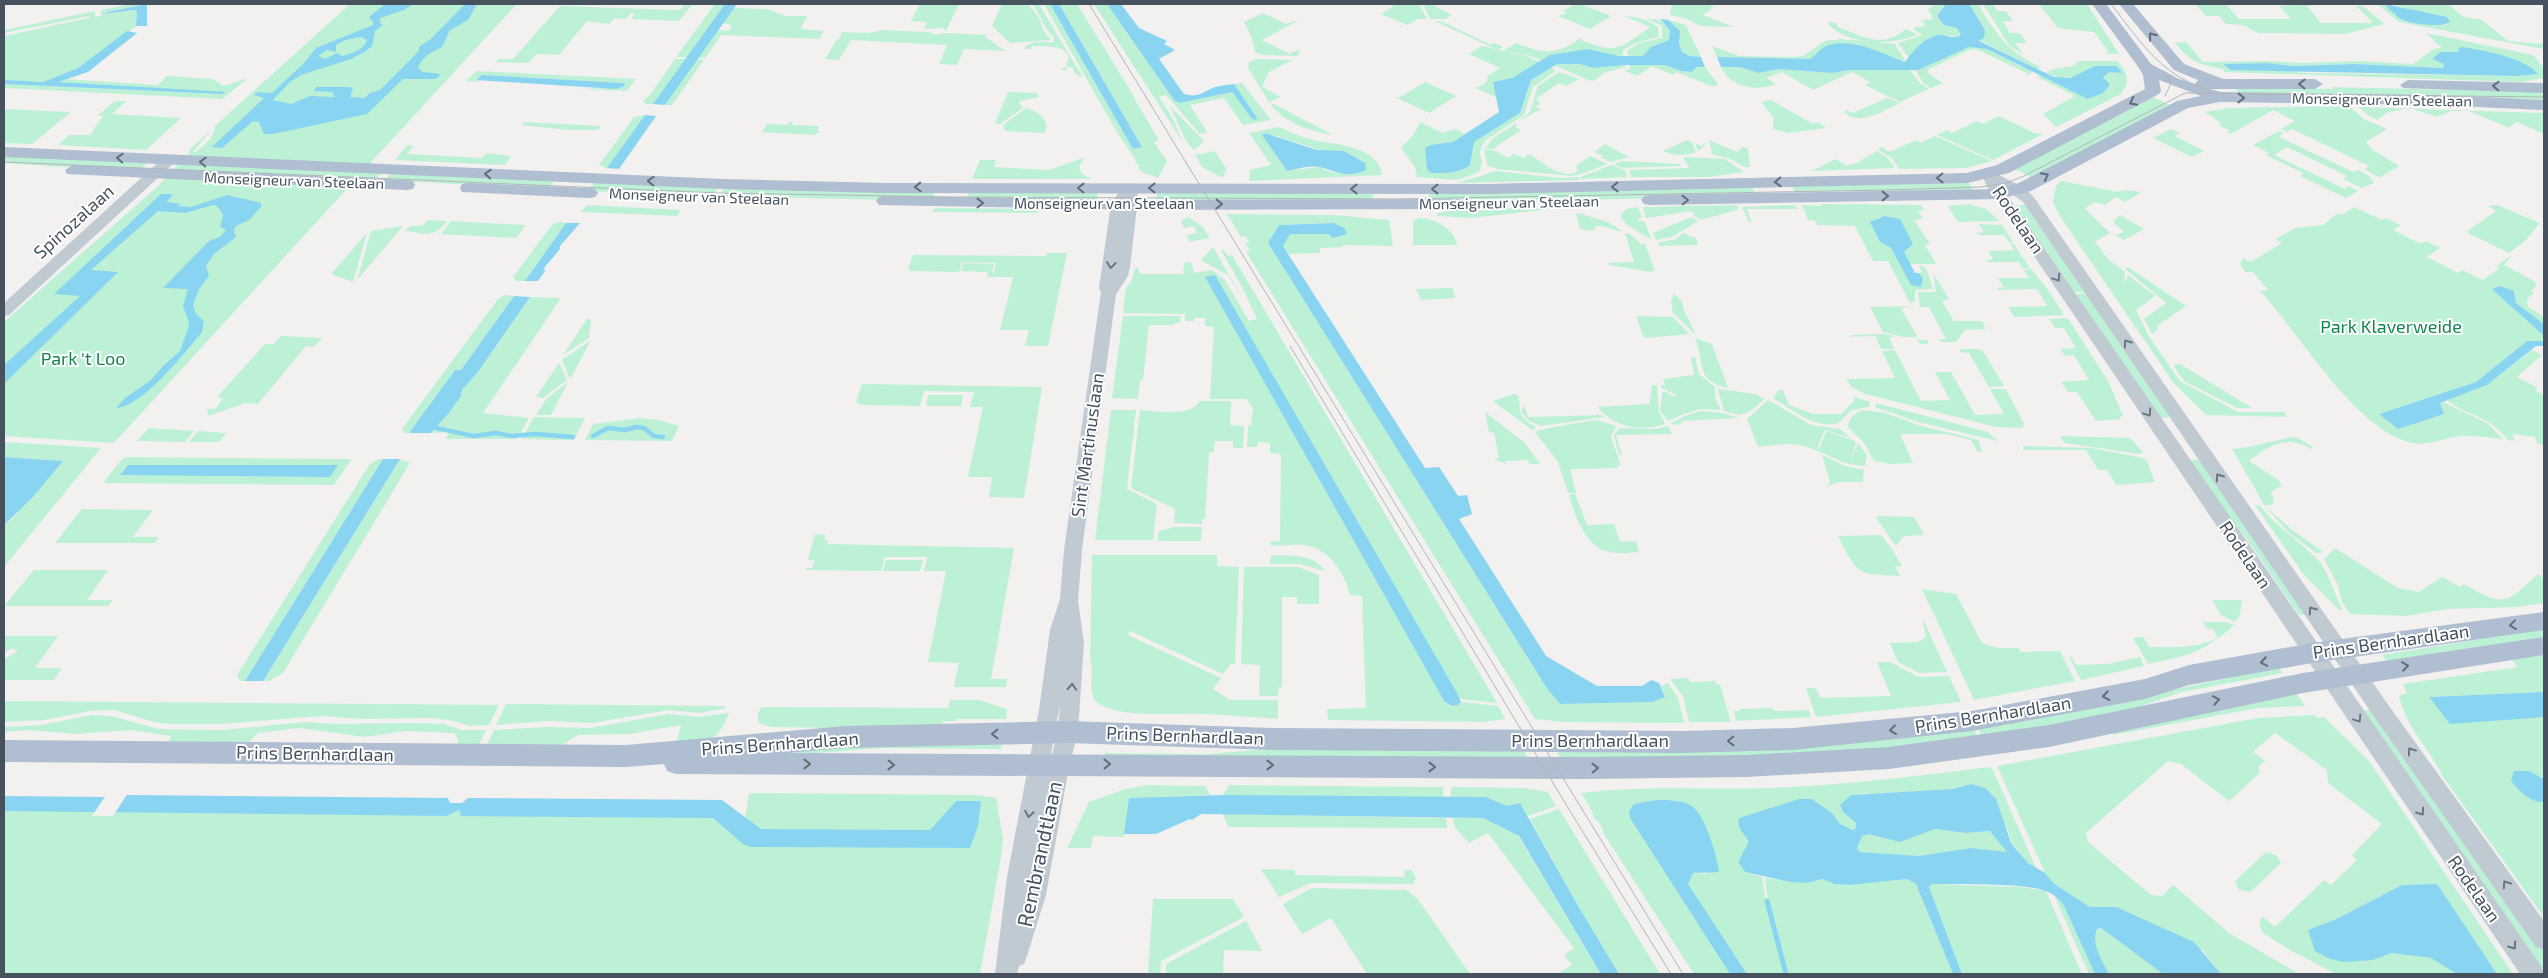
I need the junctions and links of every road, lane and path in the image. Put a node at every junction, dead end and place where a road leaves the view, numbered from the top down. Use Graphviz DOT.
graph roads {
  1 [pos="2099,4"];
  2 [pos="2126,4"];
  3 [pos="2146,67"];
  4 [pos="2179,67"];
  5 [pos="2184,86"];
  6 [pos="2544,88"];
  7 [pos="2220,90"];
  8 [pos="2154,91"];
  9 [pos="2183,104"];
  10 [pos="2544,105"];
  11 [pos="4,152"];
  12 [pos="168,160"];
  13 [pos="4,167"];
  14 [pos="1989,174"];
  15 [pos="153,175"];
  16 [pos="2009,192"];
  17 [pos="1126,199"];
  18 [pos="4,310"];
  19 [pos="1069,598"];
  20 [pos="2544,621"];
  21 [pos="2544,646"];
  22 [pos="2340,650"];
  23 [pos="2312,653"];
  24 [pos="2357,674"];
  25 [pos="2330,679"];
  26 [pos="1068,732"];
  27 [pos="1044,733"];
  28 [pos="4,751"];
  29 [pos="626,756"];
  30 [pos="1048,766"];
  31 [pos="2544,939"];
  32 [pos="1007,974"];
  33 [pos="2533,974"];
  1 -- 3 [label="main road"];
  4 -- 2 [label="main road, one-way"];
  3 -- 5 [label="main road, Monseigneur van Steelaan"];
  3 -- 8 [label="main road"];
  4 -- 5 [label="main road"];
  4 -- 7 [label="main road, Monseigneur van Steelaan"];
  5 -- 7 [label="main road, Monseigneur van Steelaan"];
  5 -- 8 [label="main road, Monseigneur van Steelaan"];
  5 -- 9 [label="main road"];
  6 -- 7 [label="main road, Monseigneur van Steelaan, one-way"];
  7 -- 9 [label="main road, Monseigneur van Steelaan"];
  7 -- 10 [label="main road, Monseigneur van Steelaan, one-way"];
  8 -- 14 [label="main road, Monseigneur van Steelaan, one-way"];
  16 -- 9 [label="main road, Monseigneur van Steelaan, one-way"];
  12 -- 11 [label="main road, Monseigneur van Steelaan, one-way"];
  12 -- 15 [label="street, Spinozalaan"];
  17 -- 12 [label="main road, Monseigneur van Steelaan, one-way"];
  13 -- 15 [label="main road, Monseigneur van Steelaan"];
  14 -- 16 [label="street, Rodelaan"];
  14 -- 17 [label="main road, Monseigneur van Steelaan, one-way"];
  15 -- 17 [label="main road, Monseigneur van Steelaan, one-way"];
  15 -- 18 [label="street, Spinozalaan"];
  17 -- 16 [label="main road, Monseigneur van Steelaan, one-way"];
  22 -- 16 [label="street, Rodelaan, one-way"];
  16 -- 23 [label="street, Rodelaan, one-way"];
  17 -- 19 [label="street, Sint Martinuslaan"];
  26 -- 19 [label="street, Sint Martinuslaan, one-way"];
  19 -- 27 [label="street, Sint Martinuslaan"];
  20 -- 22 [label="main road, Prins Bernhardlaan, one-way"];
  24 -- 21 [label="main road, Prins Bernhardlaan, one-way"];
  22 -- 23 [label="main road, Prins Bernhardlaan"];
  22 -- 24 [label="street, Rodelaan"];
  23 -- 25 [label="street, Rodelaan"];
  23 -- 26 [label="main road, Prins Bernhardlaan, one-way"];
  24 -- 25 [label="main road, Prins Bernhardlaan"];
  31 -- 24 [label="street, Rodelaan, one-way"];
  30 -- 25 [label="main road, Prins Bernhardlaan, one-way"];
  25 -- 33 [label="street, Rodelaan, one-way"];
  26 -- 27 [label="main road, Prins Bernhardlaan"];
  26 -- 30 [label="street, Rembrandtlaan"];
  27 -- 29 [label="main road, Prins Bernhardlaan, one-way"];
  27 -- 30 [label="street, Rembrandtlaan"];
  28 -- 29 [label="main road, Prins Bernhardlaan"];
  29 -- 30 [label="main road, Prins Bernhardlaan, one-way"];
  30 -- 32 [label="street, Rembrandtlaan"];
}
